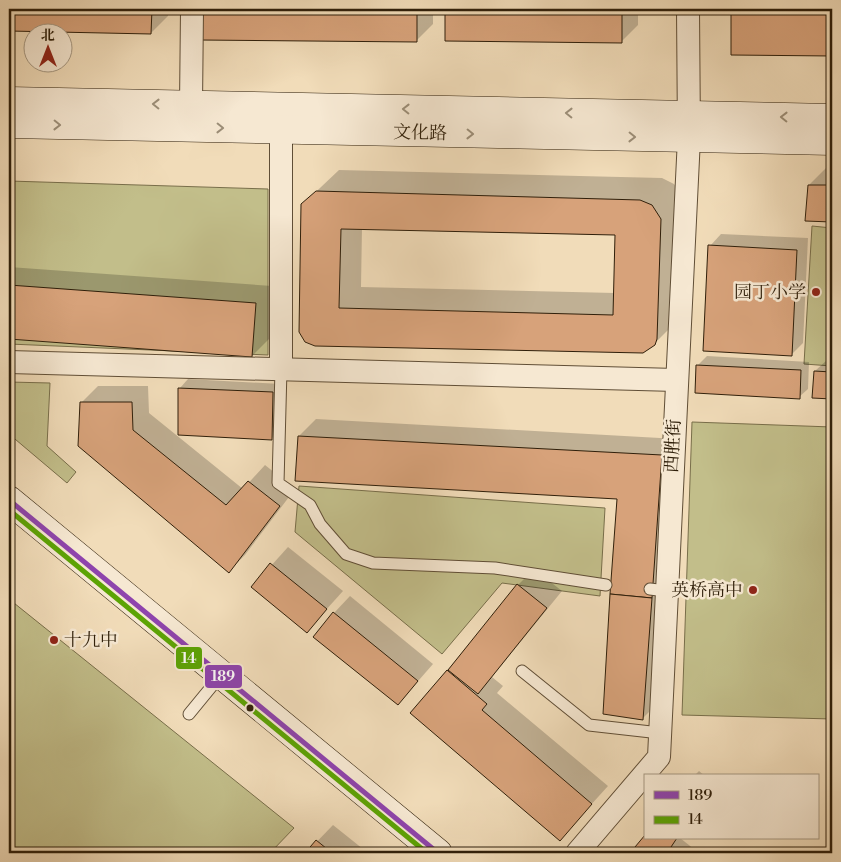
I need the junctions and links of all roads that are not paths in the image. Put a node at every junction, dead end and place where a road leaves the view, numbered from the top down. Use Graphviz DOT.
graph roads {
  1 [pos="192,9"];
  2 [pos="688,9"];
  3 [pos="9,101"];
  4 [pos="191,104"];
  5 [pos="832,118"];
  6 [pos="9,124"];
  7 [pos="689,127"];
  8 [pos="281,130"];
  9 [pos="832,141"];
  10 [pos="9,362"];
  11 [pos="281,369"];
  12 [pos="676,380"];
  13 [pos="9,500"];
  14 [pos="606,585"];
  15 [pos="522,671"];
  16 [pos="221,675"];
  17 [pos="189,714"];
  18 [pos="660,733"];
  19 [pos="644,774"];
  20 [pos="644,775"];
  21 [pos="438,853"];
  22 [pos="577,853"];
  1 -- 4 [label="street"];
  2 -- 7 [label="street, 西胜街"];
  4 -- 3 [label="main road, 文化路, one-way"];
  7 -- 4 [label="main road, 文化路, one-way"];
  5 -- 7 [label="main road, 文化路, one-way"];
  6 -- 8 [label="main road, 文化路, one-way"];
  8 -- 7 [label="main road, 文化路, one-way"];
  7 -- 9 [label="main road, 文化路"];
  7 -- 12 [label="street, 西胜街"];
  8 -- 11 [label="street"];
  10 -- 11 [label="street"];
  11 -- 12 [label="street"];
  11 -- 14 [label="lane"];
  12 -- 18 [label="street, 西胜街"];
  13 -- 16 [label="main road"];
  15 -- 18 [label="lane"];
  16 -- 17 [label="lane"];
  16 -- 21 [label="main road"];
  18 -- 19 [label="street, 西胜街"];
  20 -- 22 [label="street, 西胜街"];
}
